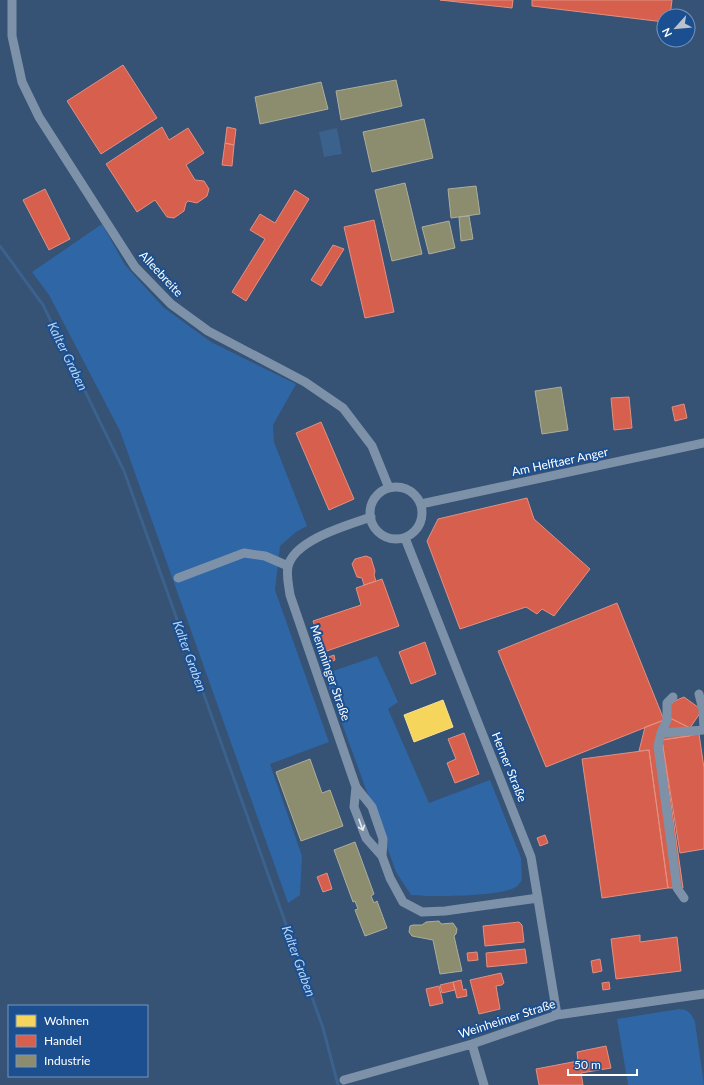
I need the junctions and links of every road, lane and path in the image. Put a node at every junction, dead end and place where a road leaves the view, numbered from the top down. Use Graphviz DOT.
graph roads {
  1 [pos="12,0"];
  2 [pos="704,443"];
  3 [pos="389,488"];
  4 [pos="421,504"];
  5 [pos="371,517"];
  6 [pos="405,538"];
  7 [pos="288,566"];
  8 [pos="178,578"];
  9 [pos="699,694"];
  10 [pos="673,697"];
  11 [pos="704,730"];
  12 [pos="661,733"];
  13 [pos="356,787"];
  14 [pos="382,856"];
  15 [pos="538,898"];
  16 [pos="684,898"];
  17 [pos="704,994"];
  18 [pos="557,1015"];
  19 [pos="472,1044"];
  20 [pos="344,1080"];
  21 [pos="484,1085"];
  1 -- 3 [label="street, Alleebreite"];
  2 -- 4 [label="street, Am Helftaer Anger"];
  3 -- 4 [label="street"];
  3 -- 5 [label="street"];
  4 -- 6 [label="street"];
  5 -- 6 [label="street"];
  5 -- 7 [label="street"];
  6 -- 15 [label="street, Herner Straße"];
  7 -- 8 [label="street"];
  7 -- 13 [label="street, Memminger Straße"];
  9 -- 11 [label="street"];
  10 -- 12 [label="street"];
  11 -- 12 [label="street"];
  12 -- 16 [label="street"];
  13 -- 14 [label="street, Memminger Straße"];
  13 -- 14 [label="street, Memminger Straße, one-way"];
  14 -- 15 [label="street, Memminger Straße"];
  15 -- 18 [label="street, Herner Straße"];
  17 -- 18 [label="street, Weinheimer Straße"];
  18 -- 19 [label="street, Weinheimer Straße"];
  19 -- 20 [label="street, Weinheimer Straße"];
  19 -- 21 [label="street"];
}
